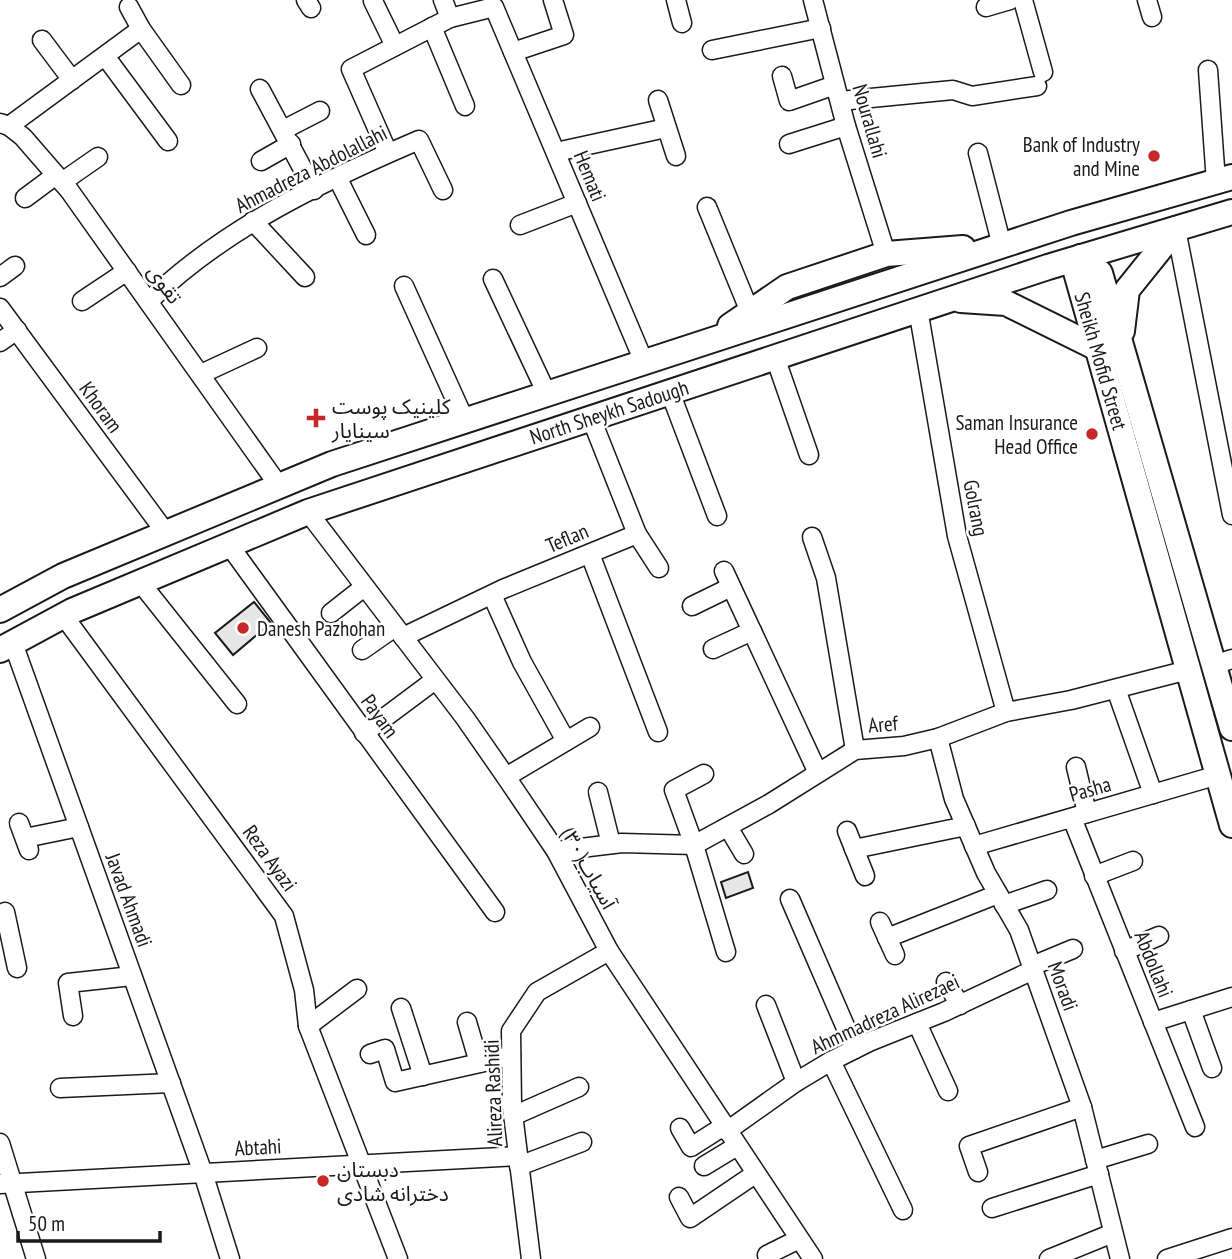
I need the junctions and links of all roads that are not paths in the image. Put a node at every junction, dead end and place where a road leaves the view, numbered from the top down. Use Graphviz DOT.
graph roads {
  1 [pos="443,0"];
  2 [pos="553,0"];
  3 [pos="676,0"];
  4 [pos="813,0"];
  5 [pos="1010,0"];
  6 [pos="1023,0"];
  7 [pos="373,1"];
  8 [pos="129,7"];
  9 [pos="986,7"];
  10 [pos="450,18"];
  11 [pos="682,23"];
  12 [pos="432,27"];
  13 [pos="821,28"];
  14 [pos="141,29"];
  15 [pos="43,40"];
  16 [pos="395,46"];
  17 [pos="712,50"];
  18 [pos="513,52"];
  19 [pos="105,56"];
  20 [pos="1208,69"];
  21 [pos="782,76"];
  22 [pos="72,80"];
  23 [pos="181,85"];
  24 [pos="260,89"];
  25 [pos="838,93"];
  26 [pos="658,100"];
  27 [pos="465,106"];
  28 [pos="320,111"];
  29 [pos="5,124"];
  30 [pos="846,126"];
  31 [pos="666,128"];
  32 [pos="287,137"];
  33 [pos="168,141"];
  34 [pos="789,144"];
  35 [pos="556,152"];
  36 [pos="388,153"];
  37 [pos="978,153"];
  38 [pos="676,156"];
  39 [pos="98,157"];
  40 [pos="261,161"];
  41 [pos="338,178"];
  42 [pos="59,179"];
  43 [pos="1224,179"];
  44 [pos="314,190"];
  45 [pos="443,190"];
  46 [pos="25,198"];
  47 [pos="577,203"];
  48 [pos="707,207"];
  49 [pos="1232,212"];
  50 [pos="253,220"];
  51 [pos="1071,223"];
  52 [pos="520,225"];
  53 [pos="1176,229"];
  54 [pos="366,235"];
  55 [pos="1002,246"];
  56 [pos="886,254"];
  57 [pos="1081,257"];
  58 [pos="127,271"];
  59 [pos="305,277"];
  60 [pos="493,279"];
  61 [pos="404,286"];
  62 [pos="950,299"];
  63 [pos="149,301"];
  64 [pos="82,302"];
  65 [pos="0,308"];
  66 [pos="918,309"];
  67 [pos="750,312"];
  68 [pos="17,330"];
  69 [pos="1121,339"];
  70 [pos="708,341"];
  71 [pos="0,342"];
  72 [pos="257,348"];
  73 [pos="1097,348"];
  74 [pos="775,357"];
  75 [pos="644,362"];
  76 [pos="201,374"];
  77 [pos="586,381"];
  78 [pos="670,392"];
  79 [pos="547,394"];
  80 [pos="595,416"];
  81 [pos="465,421"];
  82 [pos="808,455"];
  83 [pos="279,486"];
  84 [pos="308,512"];
  85 [pos="1232,515"];
  86 [pos="717,516"];
  87 [pos="166,533"];
  88 [pos="637,534"];
  89 [pos="812,537"];
  90 [pos="229,545"];
  91 [pos="590,554"];
  92 [pos="659,568"];
  93 [pos="140,582"];
  94 [pos="364,587"];
  95 [pos="492,594"];
  96 [pos="692,606"];
  97 [pos="0,610"];
  98 [pos="331,613"];
  99 [pos="64,615"];
  100 [pos="752,631"];
  101 [pos="399,632"];
  102 [pos="6,647"];
  103 [pos="713,649"];
  104 [pos="362,650"];
  105 [pos="1223,662"];
  106 [pos="1188,670"];
  107 [pos="435,680"];
  108 [pos="1116,689"];
  109 [pos="237,704"];
  110 [pos="1006,712"];
  111 [pos="590,727"];
  112 [pos="1232,727"];
  113 [pos="658,732"];
  114 [pos="364,733"];
  115 [pos="938,738"];
  116 [pos="566,741"];
  117 [pos="855,750"];
  118 [pos="1076,767"];
  119 [pos="704,774"];
  120 [pos="818,774"];
  121 [pos="1218,775"];
  122 [pos="506,777"];
  123 [pos="598,792"];
  124 [pos="1153,794"];
  125 [pos="1079,816"];
  126 [pos="1232,825"];
  127 [pos="966,826"];
  128 [pos="79,827"];
  129 [pos="728,827"];
  130 [pos="847,831"];
  131 [pos="24,837"];
  132 [pos="611,844"];
  133 [pos="695,845"];
  134 [pos="974,846"];
  135 [pos="854,849"];
  136 [pos="556,851"];
  137 [pos="744,854"];
  138 [pos="1133,861"];
  139 [pos="865,876"];
  140 [pos="1094,876"];
  141 [pos="1047,890"];
  142 [pos="790,898"];
  143 [pos="1001,899"];
  144 [pos="495,912"];
  145 [pos="4,925"];
  146 [pos="1159,936"];
  147 [pos="1073,950"];
  148 [pos="609,951"];
  149 [pos="1124,951"];
  150 [pos="726,952"];
  151 [pos="895,955"];
  152 [pos="17,968"];
  153 [pos="1032,968"];
  154 [pos="132,976"];
  155 [pos="946,982"];
  156 [pos="357,989"];
  157 [pos="1232,997"];
  158 [pos="765,1005"];
  159 [pos="960,1005"];
  160 [pos="401,1008"];
  161 [pos="1191,1010"];
  162 [pos="74,1016"];
  163 [pos="467,1022"];
  164 [pos="1153,1022"];
  165 [pos="917,1023"];
  166 [pos="308,1026"];
  167 [pos="855,1049"];
  168 [pos="370,1054"];
  169 [pos="511,1056"];
  170 [pos="831,1061"];
  171 [pos="479,1063"];
  172 [pos="1212,1068"];
  173 [pos="423,1076"];
  174 [pos="796,1082"];
  175 [pos="171,1083"];
  176 [pos="579,1087"];
  177 [pos="60,1088"];
  178 [pos="948,1091"];
  179 [pos="1082,1107"];
  180 [pos="513,1116"];
  181 [pos="1195,1127"];
  182 [pos="680,1128"];
  183 [pos="725,1128"];
  184 [pos="582,1142"];
  185 [pos="0,1143"];
  186 [pos="1148,1144"];
  187 [pos="737,1146"];
  188 [pos="518,1161"];
  189 [pos="363,1164"];
  190 [pos="704,1166"];
  191 [pos="1097,1167"];
  192 [pos="978,1172"];
  193 [pos="203,1173"];
  194 [pos="755,1174"];
  195 [pos="6,1184"];
  196 [pos="679,1197"];
  197 [pos="992,1208"];
  198 [pos="903,1210"];
  199 [pos="1113,1233"];
  200 [pos="1232,1238"];
  201 [pos="799,1239"];
  202 [pos="767,1255"];
  203 [pos="36,1259"];
  204 [pos="230,1259"];
  205 [pos="398,1259"];
  206 [pos="531,1259"];
  207 [pos="813,1259"];
  208 [pos="1049,1259"];
  209 [pos="1121,1259"];
  210 [pos="1167,1259"];
  1 -- 10 [label="street"];
  2 -- 18 [label="street"];
  3 -- 11 [label="street"];
  4 -- 13 [label="street, Nourallahi"];
  5 -- 9 [label="street"];
  6 -- 25 [label="street"];
  7 -- 16 [label="street"];
  8 -- 14 [label="street"];
  10 -- 12 [label="street"];
  10 -- 18 [label="street, Hemati"];
  12 -- 16 [label="street"];
  12 -- 27 [label="street"];
  13 -- 17 [label="street"];
  13 -- 25 [label="street, Nourallahi"];
  14 -- 19 [label="street"];
  14 -- 23 [label="street"];
  15 -- 22 [label="street"];
  16 -- 36 [label="street"];
  18 -- 35 [label="street, Hemati"];
  19 -- 22 [label="street"];
  19 -- 33 [label="street"];
  20 -- 43 [label="street"];
  21 -- 25 [label="street"];
  22 -- 29 [label="street"];
  24 -- 32 [label="street"];
  25 -- 30 [label="street, Nourallahi"];
  26 -- 31 [label="street"];
  28 -- 32 [label="street"];
  29 -- 42 [label="street, تقوی"];
  30 -- 34 [label="street"];
  30 -- 56 [label="street, Nourallahi"];
  31 -- 35 [label="street"];
  31 -- 38 [label="street"];
  32 -- 40 [label="street"];
  32 -- 44 [label="street"];
  35 -- 47 [label="street, Hemati"];
  36 -- 41 [label="street, Ahmadreza Abdolallahi"];
  36 -- 45 [label="street, Ahmadreza Abdolallahi"];
  37 -- 55 [label="street"];
  39 -- 42 [label="street"];
  41 -- 44 [label="street, Ahmadreza Abdolallahi"];
  41 -- 54 [label="street"];
  42 -- 46 [label="street"];
  42 -- 58 [label="street, تقوی"];
  43 -- 51 [label="main road, North Sheykh Sadough"];
  44 -- 50 [label="street, Ahmadreza Abdolallahi"];
  47 -- 52 [label="street"];
  47 -- 75 [label="street, Hemati"];
  48 -- 67 [label="street"];
  49 -- 53 [label="main road, North Sheykh Sadough"];
  50 -- 59 [label="street"];
  50 -- 63 [label="street, Ahmadreza Abdolallahi"];
  51 -- 55 [label="main road, North Sheykh Sadough"];
  51 -- 57 [label="main road"];
  53 -- 57 [label="main road, North Sheykh Sadough"];
  53 -- 69 [label="main road"];
  53 -- 85 [label="street"];
  55 -- 56 [label="main road"];
  55 -- 70 [label="main road, North Sheykh Sadough"];
  56 -- 67 [label="main road"];
  57 -- 62 [label="main road, North Sheykh Sadough"];
  57 -- 69 [label="main road, Sheikh Mofid Street"];
  57 -- 73 [label="main road, Sheikh Mofid Street"];
  58 -- 63 [label="street, تقوی"];
  58 -- 64 [label="street"];
  60 -- 79 [label="street"];
  61 -- 81 [label="street"];
  62 -- 66 [label="main road, North Sheykh Sadough"];
  62 -- 73 [label="main road"];
  63 -- 76 [label="street, تقوی"];
  65 -- 68 [label="street, Khoram"];
  66 -- 74 [label="main road, North Sheykh Sadough"];
  66 -- 110 [label="street, Golrang"];
  67 -- 70 [label="main road"];
  68 -- 71 [label="street"];
  68 -- 87 [label="street, Khoram"];
  69 -- 105 [label="main road, Sheikh Mofid Street"];
  70 -- 75 [label="main road, North Sheykh Sadough"];
  72 -- 76 [label="street"];
  73 -- 106 [label="main road, Sheikh Mofid Street"];
  74 -- 78 [label="main road, North Sheykh Sadough"];
  74 -- 82 [label="street"];
  75 -- 77 [label="main road, North Sheykh Sadough"];
  76 -- 83 [label="street, تقوی"];
  77 -- 79 [label="main road, North Sheykh Sadough"];
  77 -- 80 [label="main road"];
  78 -- 80 [label="main road, North Sheykh Sadough"];
  78 -- 86 [label="street"];
  79 -- 81 [label="main road, North Sheykh Sadough"];
  80 -- 84 [label="main road, North Sheykh Sadough"];
  80 -- 88 [label="street"];
  81 -- 83 [label="main road, North Sheykh Sadough"];
  83 -- 87 [label="main road, North Sheykh Sadough"];
  84 -- 90 [label="main road, North Sheykh Sadough"];
  84 -- 94 [label="street, آسیاب(۳۰)"];
  87 -- 97 [label="main road, North Sheykh Sadough"];
  88 -- 91 [label="street, Teflan"];
  88 -- 92 [label="street"];
  89 -- 117 [label="street"];
  90 -- 93 [label="main road, North Sheykh Sadough"];
  90 -- 114 [label="street, Payam"];
  91 -- 95 [label="street, Teflan"];
  91 -- 113 [label="street"];
  93 -- 99 [label="main road, North Sheykh Sadough"];
  93 -- 109 [label="street"];
  94 -- 98 [label="street"];
  94 -- 101 [label="street, آسیاب(۳۰)"];
  95 -- 101 [label="street, Teflan"];
  95 -- 116 [label="street"];
  96 -- 100 [label="street"];
  99 -- 102 [label="main road, North Sheykh Sadough"];
  99 -- 166 [label="street, Reza Ayazi"];
  100 -- 103 [label="street"];
  100 -- 120 [label="street"];
  101 -- 104 [label="street, Teflan"];
  101 -- 107 [label="street, آسیاب(۳۰)"];
  102 -- 128 [label="street, Javad Ahmadi"];
  105 -- 112 [label="main road, Sheikh Mofid Street"];
  106 -- 108 [label="street, Aref"];
  106 -- 121 [label="main road, Sheikh Mofid Street"];
  107 -- 114 [label="street"];
  107 -- 122 [label="street, آسیاب(۳۰)"];
  108 -- 110 [label="street, Aref"];
  108 -- 124 [label="street"];
  110 -- 115 [label="street, Aref"];
  111 -- 116 [label="street"];
  114 -- 144 [label="street, Payam"];
  115 -- 117 [label="street, Aref"];
  115 -- 127 [label="street, Moradi"];
  116 -- 122 [label="street"];
  117 -- 120 [label="street, Aref"];
  118 -- 125 [label="street, Abdollahi"];
  119 -- 133 [label="street"];
  120 -- 129 [label="street, Aref"];
  121 -- 124 [label="street, Pasha"];
  121 -- 126 [label="main road, Sheikh Mofid Street"];
  122 -- 136 [label="street, آسیاب(۳۰)"];
  123 -- 132 [label="street"];
  124 -- 125 [label="street, Pasha"];
  125 -- 134 [label="street, Pasha"];
  125 -- 140 [label="street, Abdollahi"];
  127 -- 134 [label="street, Moradi"];
  127 -- 135 [label="street"];
  128 -- 131 [label="street"];
  128 -- 154 [label="street, Javad Ahmadi"];
  129 -- 133 [label="street, Aref"];
  129 -- 137 [label="street"];
  130 -- 135 [label="street"];
  132 -- 133 [label="street, Aref"];
  132 -- 136 [label="street, Aref"];
  133 -- 150 [label="street"];
  134 -- 143 [label="street, Moradi"];
  135 -- 139 [label="street"];
  136 -- 148 [label="street, آسیاب(۳۰)"];
  138 -- 140 [label="street"];
  140 -- 149 [label="street, Abdollahi"];
  141 -- 143 [label="street"];
  142 -- 167 [label="street"];
  143 -- 151 [label="street"];
  143 -- 153 [label="street, Moradi"];
  145 -- 152 [label="street"];
  146 -- 149 [label="street"];
  147 -- 153 [label="street, Ahmmadreza Alirezaei"];
  148 -- 169 [label="street, Alireza Rashidi"];
  148 -- 183 [label="street, آسیاب(۳۰)"];
  149 -- 164 [label="street, Abdollahi"];
  153 -- 159 [label="street, Ahmmadreza Alirezaei"];
  153 -- 179 [label="street, Moradi"];
  154 -- 162 [label="street"];
  154 -- 175 [label="street, Javad Ahmadi"];
  155 -- 159 [label="street"];
  156 -- 166 [label="street"];
  157 -- 161 [label="street"];
  158 -- 174 [label="street"];
  159 -- 165 [label="street, Ahmmadreza Alirezaei"];
  160 -- 173 [label="street"];
  161 -- 164 [label="street"];
  161 -- 172 [label="street"];
  163 -- 171 [label="street"];
  164 -- 181 [label="street, Abdollahi"];
  165 -- 167 [label="street, Ahmmadreza Alirezaei"];
  165 -- 178 [label="street"];
  166 -- 189 [label="street, Reza Ayazi"];
  167 -- 170 [label="street, Ahmmadreza Alirezaei"];
  168 -- 173 [label="street"];
  169 -- 171 [label="street"];
  169 -- 180 [label="street, Alireza Rashidi"];
  170 -- 174 [label="street, Ahmmadreza Alirezaei"];
  170 -- 198 [label="street"];
  171 -- 173 [label="street"];
  174 -- 183 [label="street, Ahmmadreza Alirezaei"];
  175 -- 177 [label="street"];
  175 -- 193 [label="street, Javad Ahmadi"];
  176 -- 180 [label="street"];
  179 -- 191 [label="street, Moradi"];
  179 -- 192 [label="street"];
  180 -- 188 [label="street, Alireza Rashidi"];
  182 -- 183 [label="street, Ahmmadreza Alirezaei"];
  183 -- 187 [label="street, آسیاب(۳۰)"];
  184 -- 188 [label="street, Abtahi"];
  185 -- 195 [label="street"];
  186 -- 191 [label="street"];
  187 -- 190 [label="street"];
  187 -- 194 [label="street, آسیاب(۳۰)"];
  188 -- 189 [label="street, Abtahi"];
  188 -- 206 [label="street, Alireza Rashidi"];
  189 -- 193 [label="street, Abtahi"];
  189 -- 205 [label="street, Reza Ayazi"];
  191 -- 197 [label="street"];
  191 -- 199 [label="street, Moradi"];
  193 -- 195 [label="street, Abtahi"];
  193 -- 204 [label="street, Javad Ahmadi"];
  194 -- 196 [label="street"];
  194 -- 201 [label="street, آسیاب(۳۰)"];
  195 -- 203 [label="street"];
  199 -- 208 [label="street"];
  199 -- 209 [label="street, Moradi"];
  200 -- 210 [label="street"];
  201 -- 202 [label="street"];
  201 -- 207 [label="street, آسیاب(۳۰)"];
}
